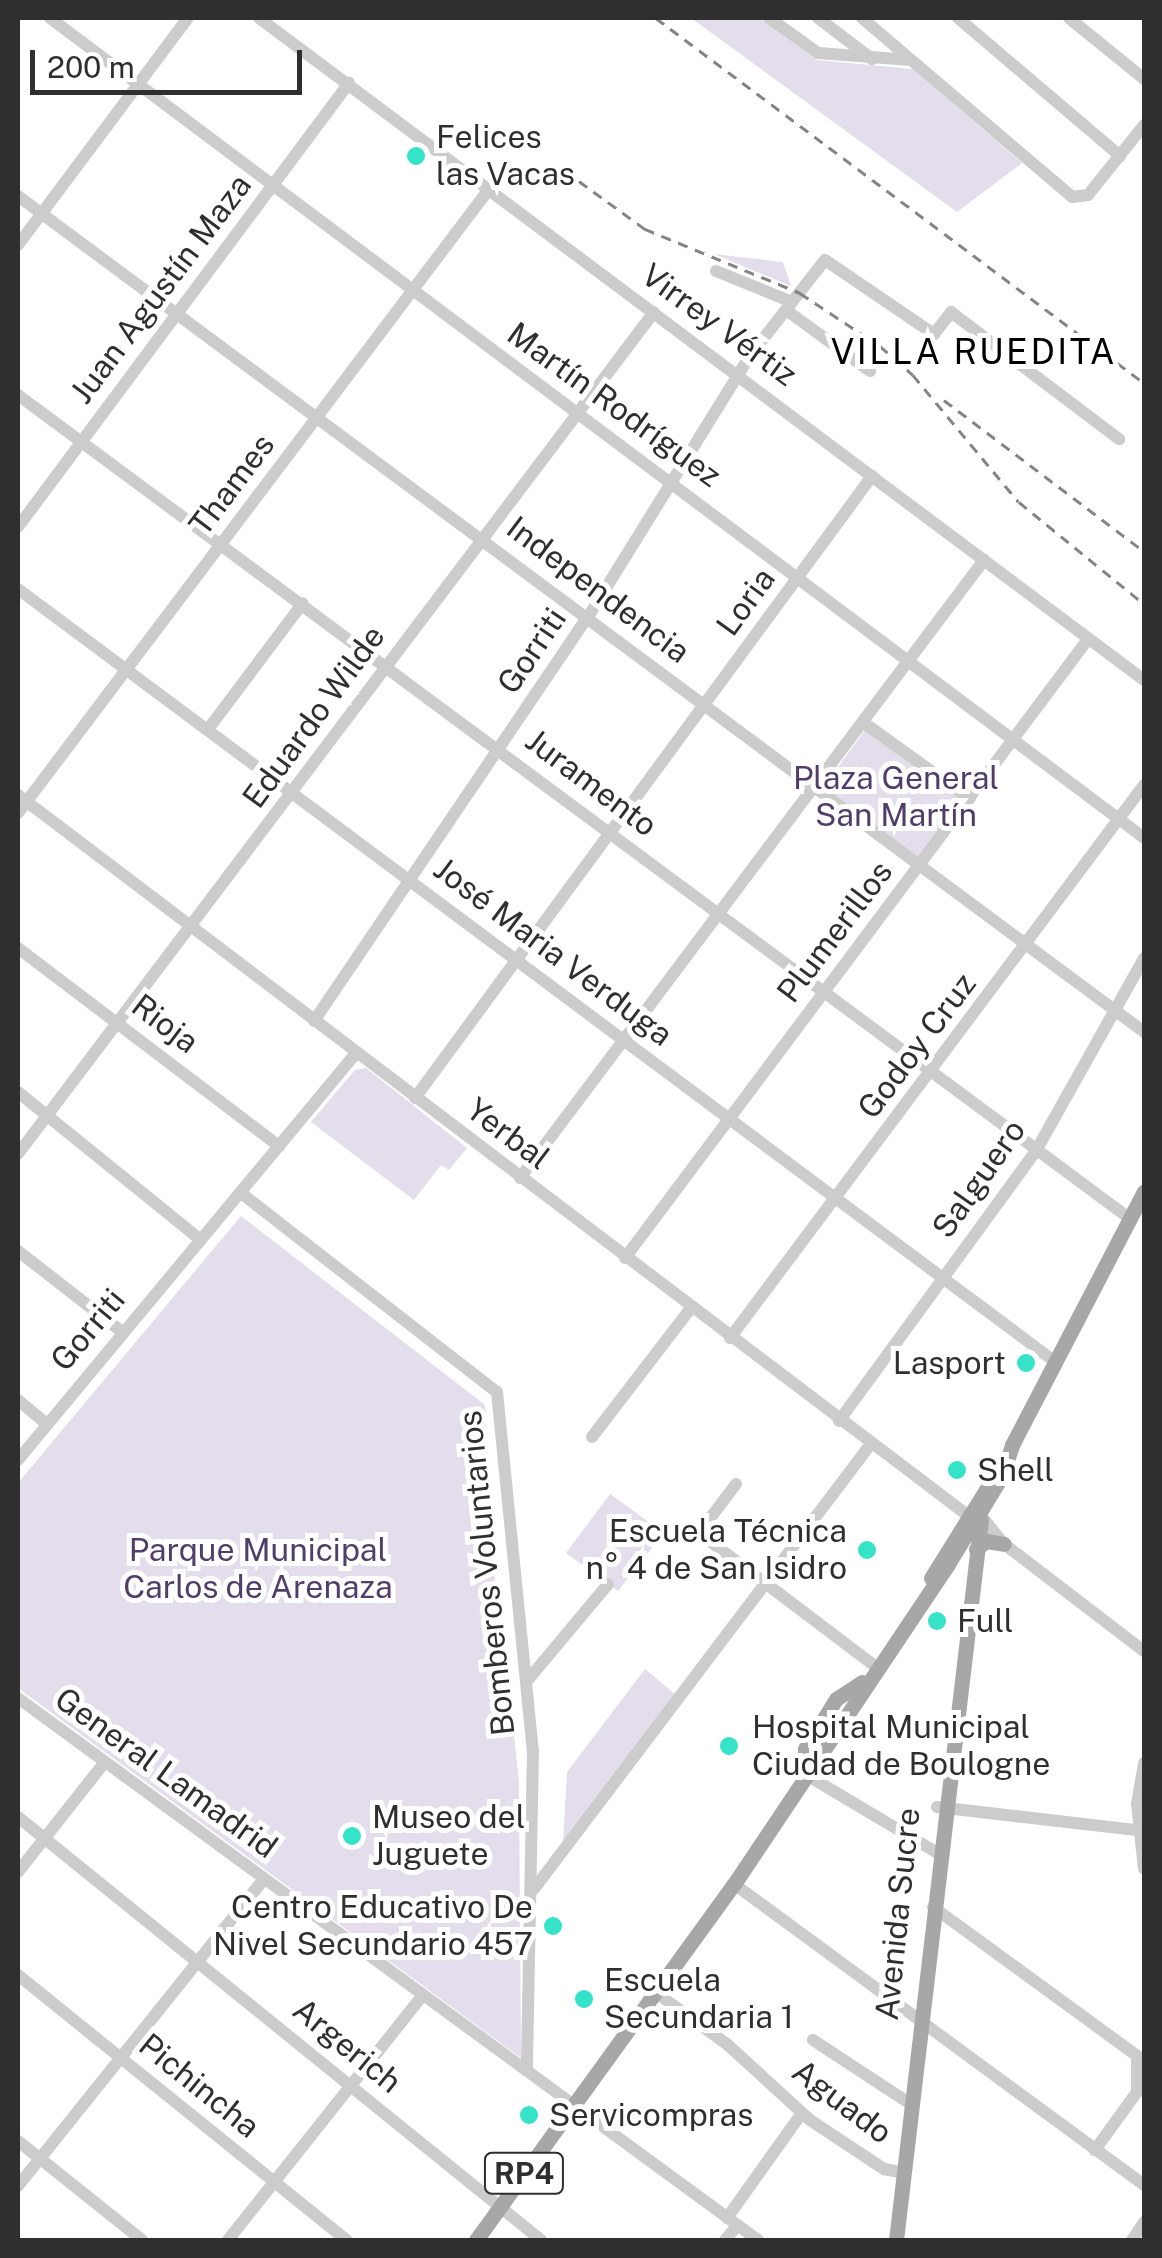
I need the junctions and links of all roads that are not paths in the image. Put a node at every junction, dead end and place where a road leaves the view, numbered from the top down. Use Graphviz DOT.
graph roads {
  1 [pos="50,18"];
  2 [pos="188,18"];
  3 [pos="259,18"];
  4 [pos="769,18"];
  5 [pos="818,18"];
  6 [pos="862,18"];
  7 [pos="958,18"];
  8 [pos="1068,18"];
  9 [pos="874,60"];
  10 [pos="911,60"];
  11 [pos="1144,78"];
  12 [pos="139,83"];
  13 [pos="349,84"];
  14 [pos="1144,124"];
  15 [pos="1120,156"];
  16 [pos="274,184"];
  17 [pos="490,190"];
  18 [pos="18,196"];
  19 [pos="42,213"];
  20 [pos="18,245"];
  21 [pos="716,271"];
  22 [pos="415,288"];
  23 [pos="789,306"];
  24 [pos="654,312"];
  25 [pos="177,314"];
  26 [pos="870,371"];
  27 [pos="743,374"];
  28 [pos="18,395"];
  29 [pos="574,414"];
  30 [pos="318,417"];
  31 [pos="1119,439"];
  32 [pos="81,442"];
  33 [pos="872,476"];
  34 [pos="673,482"];
  35 [pos="18,527"];
  36 [pos="482,538"];
  37 [pos="220,546"];
  38 [pos="984,560"];
  39 [pos="799,576"];
  40 [pos="18,589"];
  41 [pos="303,603"];
  42 [pos="588,617"];
  43 [pos="1088,639"];
  44 [pos="909,660"];
  45 [pos="386,663"];
  46 [pos="127,668"];
  47 [pos="1144,680"];
  48 [pos="705,704"];
  49 [pos="864,723"];
  50 [pos="209,728"];
  51 [pos="1014,742"];
  52 [pos="500,748"];
  53 [pos="1144,785"];
  54 [pos="812,787"];
  55 [pos="294,790"];
  56 [pos="970,799"];
  57 [pos="20,803"];
  58 [pos="1120,819"];
  59 [pos="611,832"];
  60 [pos="1144,838"];
  61 [pos="919,866"];
  62 [pos="410,878"];
  63 [pos="719,914"];
  64 [pos="192,928"];
  65 [pos="1028,945"];
  66 [pos="18,948"];
  67 [pos="1144,958"];
  68 [pos="517,960"];
  69 [pos="824,991"];
  70 [pos="1112,1009"];
  71 [pos="314,1021"];
  72 [pos="119,1023"];
  73 [pos="1144,1032"];
  74 [pos="623,1041"];
  75 [pos="356,1053"];
  76 [pos="933,1070"];
  77 [pos="18,1092"];
  78 [pos="416,1098"];
  79 [pos="47,1114"];
  80 [pos="728,1120"];
  81 [pos="279,1146"];
  82 [pos="1038,1149"];
  83 [pos="18,1154"];
  84 [pos="520,1178"];
  85 [pos="1144,1191"];
  86 [pos="241,1193"];
  87 [pos="838,1198"];
  88 [pos="1129,1218"];
  89 [pos="201,1240"];
  90 [pos="18,1251"];
  91 [pos="626,1258"];
  92 [pos="942,1278"];
  93 [pos="691,1308"];
  94 [pos="122,1332"];
  95 [pos="730,1338"];
  96 [pos="1054,1361"];
  97 [pos="18,1400"];
  98 [pos="839,1421"];
  99 [pos="47,1424"];
  100 [pos="592,1436"];
  101 [pos="870,1444"];
  102 [pos="1005,1459"];
  103 [pos="18,1460"];
  104 [pos="736,1484"];
  105 [pos="978,1511"];
  106 [pos="987,1540"];
  107 [pos="948,1564"];
  108 [pos="963,1579"];
  109 [pos="608,1584"];
  110 [pos="930,1584"];
  111 [pos="765,1586"];
  112 [pos="1144,1651"];
  113 [pos="871,1673"];
  114 [pos="527,1681"];
  115 [pos="18,1698"];
  116 [pos="104,1762"];
  117 [pos="1144,1762"];
  118 [pos="805,1774"];
  119 [pos="941,1807"];
  120 [pos="18,1817"];
  121 [pos="1137,1830"];
  122 [pos="44,1839"];
  123 [pos="935,1853"];
  124 [pos="1144,1869"];
  125 [pos="18,1872"];
  126 [pos="264,1879"];
  127 [pos="734,1884"];
  128 [pos="533,1890"];
  129 [pos="933,1906"];
  130 [pos="199,1963"];
  131 [pos="18,1975"];
  132 [pos="655,1992"];
  133 [pos="423,1995"];
  134 [pos="918,2018"];
  135 [pos="813,2040"];
  136 [pos="120,2058"];
  137 [pos="527,2071"];
  138 [pos="353,2086"];
  139 [pos="573,2105"];
  140 [pos="909,2105"];
  141 [pos="802,2113"];
  142 [pos="18,2141"];
  143 [pos="1095,2150"];
  144 [pos="40,2158"];
  145 [pos="901,2173"];
  146 [pos="274,2182"];
  147 [pos="1144,2184"];
  148 [pos="18,2186"];
  149 [pos="500,2206"];
  150 [pos="732,2222"];
  151 [pos="1144,2222"];
  152 [pos="142,2240"];
  153 [pos="228,2240"];
  154 [pos="347,2240"];
  155 [pos="476,2240"];
  156 [pos="541,2240"];
  157 [pos="725,2240"];
  158 [pos="758,2240"];
  159 [pos="888,2240"];
  160 [pos="896,2240"];
  161 [pos="1132,2240"];
  1 -- 12 [label="street, Martín Rodríguez"];
  2 -- 12 [label="street"];
  3 -- 13 [label="street, Virrey Vértiz"];
  4 -- 9 [label="street"];
  5 -- 9 [label="street"];
  6 -- 10 [label="street"];
  7 -- 15 [label="street"];
  8 -- 11 [label="street"];
  9 -- 10 [label="street"];
  10 -- 15 [label="street"];
  12 -- 16 [label="street, Martín Rodríguez"];
  12 -- 19 [label="street"];
  13 -- 16 [label="street, Juan Agustín Maza"];
  13 -- 17 [label="street, Virrey Vértiz"];
  14 -- 15 [label="street"];
  16 -- 22 [label="street, Martín Rodríguez"];
  16 -- 25 [label="street, Juan Agustín Maza"];
  17 -- 22 [label="street, Thames"];
  17 -- 24 [label="street, Virrey Vértiz"];
  18 -- 19 [label="street, Independencia"];
  19 -- 20 [label="street"];
  19 -- 25 [label="street, Independencia"];
  21 -- 23 [label="street"];
  22 -- 29 [label="street, Martín Rodríguez"];
  22 -- 30 [label="street, Thames"];
  23 -- 26 [label="street"];
  23 -- 27 [label="street, Gorriti"];
  23 -- 31 [label="street, Gorriti"];
  24 -- 27 [label="street, Virrey Vértiz"];
  24 -- 29 [label="street, Eduardo Wilde"];
  25 -- 30 [label="street, Independencia"];
  25 -- 32 [label="street, Juan Agustín Maza"];
  27 -- 33 [label="street, Virrey Vértiz"];
  27 -- 34 [label="street, Gorriti"];
  28 -- 32 [label="street, Juramento"];
  29 -- 34 [label="street, Martín Rodríguez"];
  29 -- 36 [label="street, Eduardo Wilde"];
  30 -- 36 [label="street, Independencia"];
  30 -- 37 [label="street, Thames"];
  32 -- 35 [label="street, Juan Agustín Maza"];
  32 -- 37 [label="street, Juramento"];
  33 -- 38 [label="street, Virrey Vértiz"];
  33 -- 39 [label="street, Loria"];
  34 -- 39 [label="street, Martín Rodríguez"];
  34 -- 42 [label="street, Gorriti"];
  36 -- 42 [label="street, Independencia"];
  36 -- 45 [label="street, Eduardo Wilde"];
  37 -- 41 [label="street, Juramento"];
  37 -- 46 [label="street, Thames"];
  38 -- 43 [label="street, Virrey Vértiz"];
  38 -- 44 [label="street"];
  39 -- 44 [label="street, Martín Rodríguez"];
  39 -- 48 [label="street, Loria"];
  40 -- 46 [label="street, José Maria Verduga"];
  41 -- 45 [label="street, Juramento"];
  41 -- 50 [label="street"];
  42 -- 48 [label="street, Independencia"];
  42 -- 52 [label="street, Gorriti"];
  43 -- 47 [label="street, Virrey Vértiz"];
  43 -- 51 [label="street, Plumerillos"];
  44 -- 49 [label="street"];
  44 -- 51 [label="street, Martín Rodríguez"];
  45 -- 52 [label="street, Juramento"];
  45 -- 55 [label="street, Eduardo Wilde"];
  46 -- 50 [label="street, José Maria Verduga"];
  46 -- 57 [label="street, Thames"];
  48 -- 54 [label="street, Independencia"];
  48 -- 59 [label="street, Loria"];
  49 -- 54 [label="street"];
  49 -- 56 [label="street"];
  50 -- 55 [label="street, José Maria Verduga"];
  51 -- 56 [label="street, Plumerillos"];
  51 -- 58 [label="street, Martín Rodríguez"];
  52 -- 59 [label="street, Juramento"];
  52 -- 62 [label="street, Gorriti"];
  53 -- 58 [label="street, Godoy Cruz"];
  54 -- 61 [label="street, Independencia"];
  54 -- 63 [label="street"];
  55 -- 62 [label="street, José Maria Verduga"];
  55 -- 64 [label="street, Eduardo Wilde"];
  56 -- 61 [label="street, Plumerillos"];
  57 -- 64 [label="street, Yerbal"];
  58 -- 60 [label="street, Martín Rodríguez"];
  58 -- 65 [label="street, Godoy Cruz"];
  59 -- 63 [label="street, Juramento"];
  59 -- 68 [label="street, Loria"];
  61 -- 65 [label="street, Independencia"];
  61 -- 69 [label="street, Plumerillos"];
  62 -- 68 [label="street, José Maria Verduga"];
  62 -- 71 [label="street, Gorriti"];
  63 -- 69 [label="street, Juramento"];
  63 -- 74 [label="street"];
  64 -- 71 [label="street, Yerbal"];
  64 -- 72 [label="street, Eduardo Wilde"];
  65 -- 70 [label="street, Independencia"];
  65 -- 76 [label="street, Godoy Cruz"];
  66 -- 72 [label="street, Rioja"];
  67 -- 70 [label="street, Salguero"];
  68 -- 74 [label="street, José Maria Verduga"];
  68 -- 78 [label="street, Loria"];
  69 -- 76 [label="street, Juramento"];
  69 -- 80 [label="street, Plumerillos"];
  70 -- 73 [label="street, Independencia"];
  70 -- 82 [label="street, Salguero"];
  71 -- 75 [label="street, Yerbal"];
  72 -- 79 [label="street, Eduardo Wilde"];
  72 -- 81 [label="street, Rioja"];
  74 -- 80 [label="street, José Maria Verduga"];
  74 -- 84 [label="street"];
  75 -- 78 [label="street, Yerbal"];
  75 -- 81 [label="street, Gorriti"];
  76 -- 82 [label="street, Juramento"];
  76 -- 87 [label="street, Godoy Cruz"];
  77 -- 79 [label="street"];
  78 -- 84 [label="street, Yerbal"];
  79 -- 83 [label="street, Eduardo Wilde"];
  79 -- 89 [label="street"];
  80 -- 87 [label="street, José Maria Verduga"];
  80 -- 91 [label="street, Plumerillos"];
  81 -- 86 [label="street, Gorriti"];
  82 -- 88 [label="street, Juramento"];
  82 -- 92 [label="street, Salguero"];
  84 -- 91 [label="street, Yerbal"];
  85 -- 88 [label="main road, RP4"];
  86 -- 89 [label="street, Gorriti"];
  86 -- 114 [label="street, Bomberos Voluntarios"];
  87 -- 92 [label="street, José Maria Verduga"];
  87 -- 95 [label="street, Godoy Cruz"];
  88 -- 96 [label="main road, RP4"];
  89 -- 94 [label="street, Gorriti"];
  90 -- 94 [label="street"];
  91 -- 93 [label="street, Yerbal"];
  92 -- 96 [label="street, José Maria Verduga"];
  92 -- 98 [label="street, Salguero"];
  93 -- 95 [label="street, Yerbal"];
  93 -- 100 [label="street"];
  94 -- 99 [label="street, Gorriti"];
  95 -- 98 [label="street, Yerbal"];
  96 -- 102 [label="main road, RP4"];
  97 -- 99 [label="street"];
  98 -- 101 [label="street, Yerbal"];
  99 -- 103 [label="street, Gorriti"];
  101 -- 105 [label="street, Yerbal"];
  101 -- 111 [label="street"];
  102 -- 105 [label="main road, RP4"];
  102 -- 105 [label="main road, RP4"];
  104 -- 111 [label="street"];
  105 -- 106 [label="main road, Avenida Sucre"];
  105 -- 107 [label="main road, RP4"];
  105 -- 110 [label="main road, RP4"];
  106 -- 108 [label="main road, Avenida Sucre"];
  106 -- 112 [label="street"];
  106 -- 119 [label="main road, Avenida Sucre"];
  107 -- 108 [label="main road"];
  107 -- 110 [label="main road, RP4"];
  108 -- 119 [label="main road, Avenida Sucre"];
  109 -- 114 [label="street"];
  110 -- 113 [label="main road, RP4"];
  111 -- 113 [label="street"];
  111 -- 128 [label="street"];
  113 -- 118 [label="main road, RP4"];
  114 -- 128 [label="street, Bomberos Voluntarios"];
  115 -- 116 [label="street, General Lamadrid"];
  116 -- 122 [label="street"];
  116 -- 126 [label="street, General Lamadrid"];
  117 -- 121 [label="street"];
  118 -- 123 [label="street"];
  118 -- 127 [label="main road, RP4"];
  119 -- 121 [label="street"];
  119 -- 123 [label="main road, Avenida Sucre"];
  120 -- 122 [label="street, Argerich"];
  121 -- 124 [label="street"];
  122 -- 125 [label="street"];
  122 -- 130 [label="street, Argerich"];
  123 -- 129 [label="main road, Avenida Sucre"];
  123 -- 134 [label="main road, Avenida Sucre"];
  126 -- 130 [label="street"];
  126 -- 133 [label="street, General Lamadrid"];
  127 -- 132 [label="main road, RP4"];
  127 -- 134 [label="street"];
  128 -- 137 [label="street, Bomberos Voluntarios"];
  129 -- 134 [label="main road, Avenida Sucre"];
  129 -- 143 [label="street"];
  130 -- 136 [label="street"];
  130 -- 138 [label="street, Argerich"];
  131 -- 136 [label="street, Pichincha"];
  132 -- 139 [label="main road, RP4"];
  132 -- 141 [label="street, Aguado"];
  133 -- 137 [label="street, General Lamadrid"];
  133 -- 138 [label="street"];
  134 -- 140 [label="main road, Avenida Sucre"];
  134 -- 143 [label="street"];
  135 -- 140 [label="street"];
  136 -- 144 [label="street"];
  136 -- 146 [label="street, Pichincha"];
  137 -- 139 [label="street, General Lamadrid"];
  138 -- 146 [label="street"];
  138 -- 149 [label="street, Argerich"];
  139 -- 149 [label="main road, RP4"];
  139 -- 150 [label="street, General Lamadrid"];
  140 -- 145 [label="main road, Avenida Sucre"];
  141 -- 145 [label="street, Aguado"];
  141 -- 150 [label="street"];
  142 -- 144 [label="street"];
  143 -- 147 [label="street"];
  144 -- 148 [label="street"];
  144 -- 152 [label="street"];
  145 -- 159 [label="main road, Avenida Sucre"];
  145 -- 160 [label="main road, Avenida Sucre"];
  146 -- 153 [label="street"];
  146 -- 154 [label="street, Pichincha"];
  149 -- 155 [label="main road, RP4"];
  149 -- 156 [label="street, Argerich"];
  150 -- 157 [label="street"];
  150 -- 158 [label="street, General Lamadrid"];
  151 -- 161 [label="street"];
}
